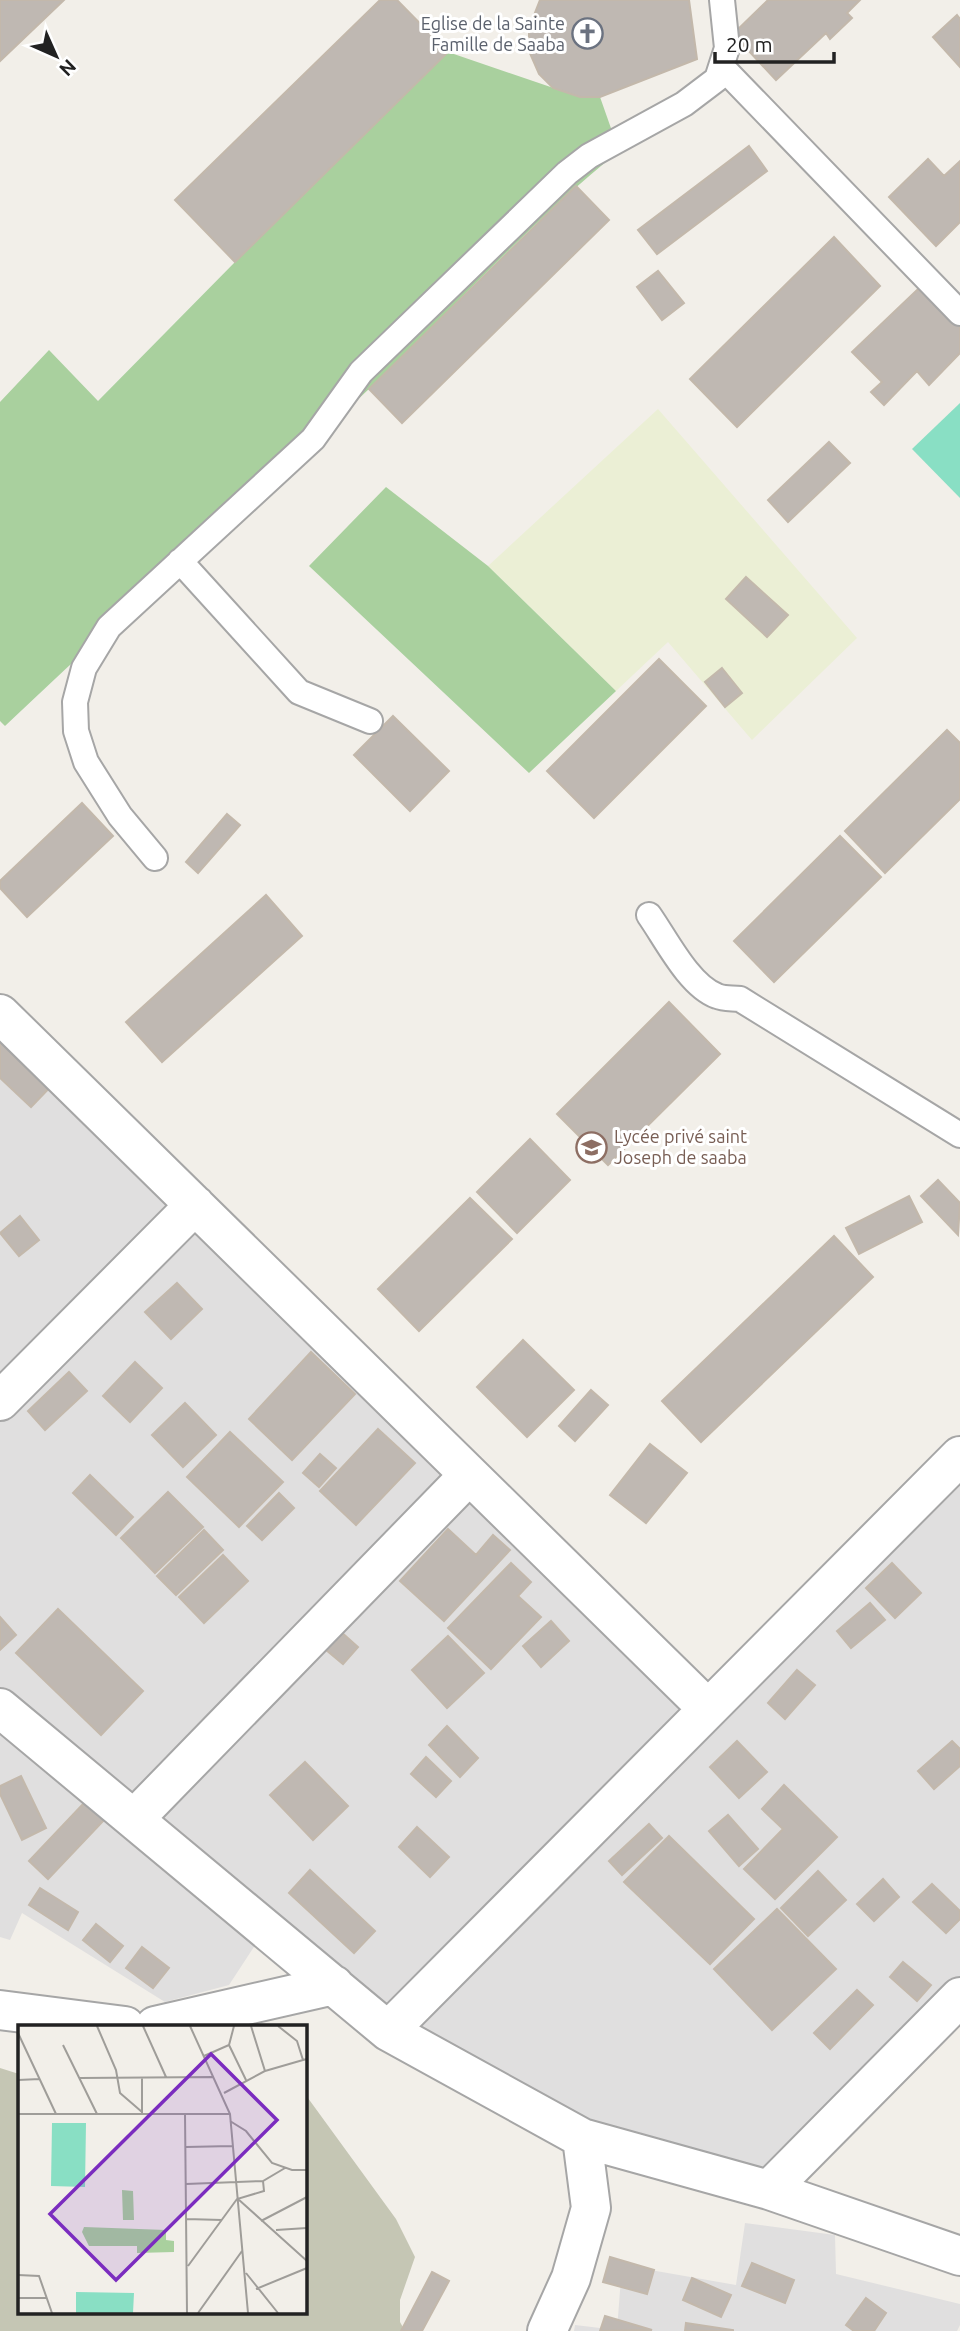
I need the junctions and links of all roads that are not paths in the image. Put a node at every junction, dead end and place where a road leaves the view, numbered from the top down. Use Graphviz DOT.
graph roads {
  1 [pos="722,0"];
  2 [pos="722,67"];
  3 [pos="960,313"];
  4 [pos="180,561"];
  5 [pos="370,721"];
  6 [pos="155,858"];
  7 [pos="649,915"];
  8 [pos="0,1014"];
  9 [pos="960,1135"];
  10 [pos="195,1205"];
  11 [pos="0,1401"];
  12 [pos="960,1456"];
  13 [pos="469,1475"];
  14 [pos="0,1708"];
  15 [pos="708,1709"];
  16 [pos="134,1819"];
  17 [pos="334,1985"];
  18 [pos="960,1997"];
  19 [pos="0,2010"];
  20 [pos="117,2025"];
  21 [pos="159,2025"];
  22 [pos="388,2031"];
  23 [pos="582,2138"];
  24 [pos="769,2190"];
  25 [pos="960,2256"];
  26 [pos="547,2331"];
  1 -- 2 [label="lane"];
  2 -- 3 [label="lane"];
  2 -- 4 [label="lane"];
  4 -- 5 [label="lane"];
  4 -- 6 [label="lane"];
  7 -- 9 [label="lane"];
  8 -- 10 [label="street"];
  10 -- 11 [label="street"];
  10 -- 13 [label="street"];
  12 -- 15 [label="street"];
  13 -- 15 [label="street"];
  13 -- 16 [label="street"];
  14 -- 16 [label="street"];
  15 -- 22 [label="street"];
  16 -- 17 [label="street"];
  17 -- 21 [label="street"];
  17 -- 22 [label="street"];
  18 -- 24 [label="street"];
  19 -- 20 [label="street"];
  22 -- 23 [label="street"];
  23 -- 24 [label="street"];
  23 -- 26 [label="street"];
  24 -- 25 [label="street"];
}
